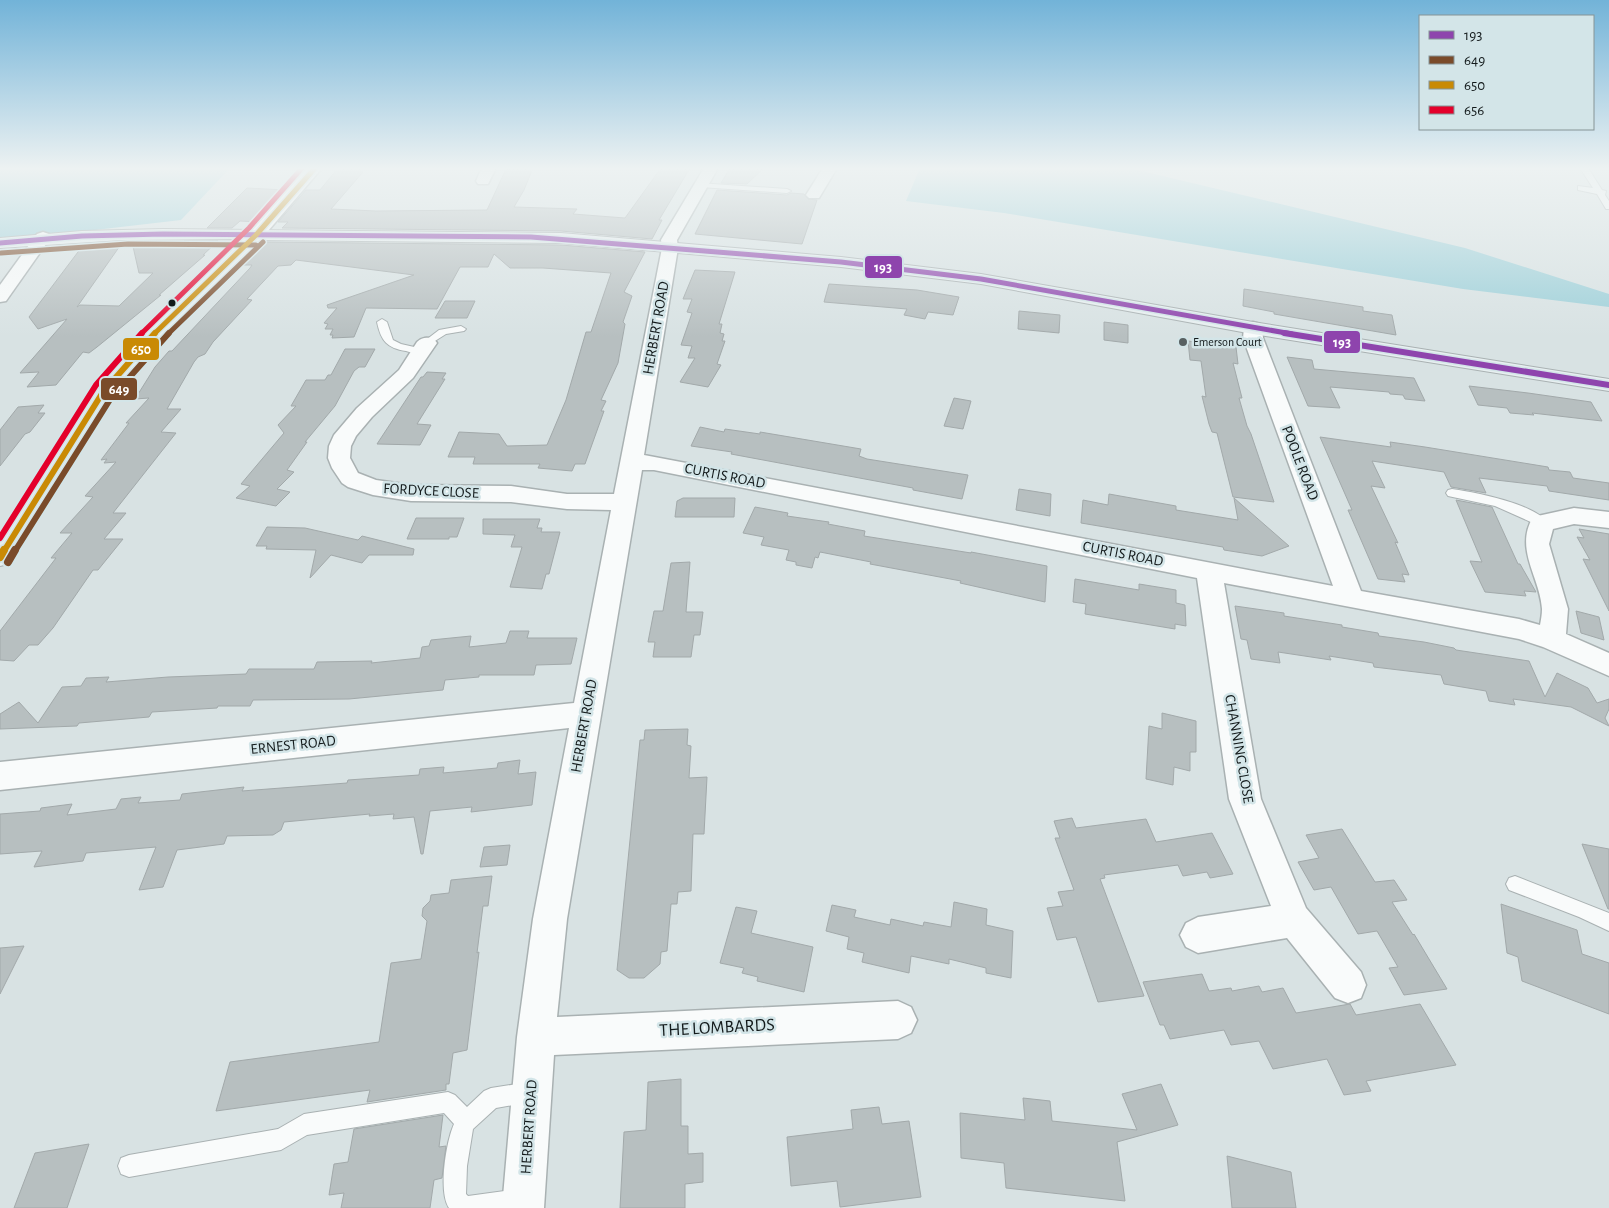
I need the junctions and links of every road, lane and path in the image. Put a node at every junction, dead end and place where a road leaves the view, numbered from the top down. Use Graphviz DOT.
graph roads {
  1 [pos="265,224"];
  2 [pos="678,224"];
  3 [pos="256,235"];
  4 [pos="43,238"];
  5 [pos="0,242"];
  6 [pos="670,248"];
  7 [pos="0,297"];
  8 [pos="382,322"];
  9 [pos="461,328"];
  10 [pos="1253,328"];
  11 [pos="423,347"];
  12 [pos="1609,385"];
  13 [pos="632,462"];
  14 [pos="1452,493"];
  15 [pos="624,502"];
  16 [pos="1609,520"];
  17 [pos="1542,522"];
  18 [pos="0,557"];
  19 [pos="1209,571"];
  20 [pos="1351,599"];
  21 [pos="1552,639"];
  22 [pos="1609,665"];
  23 [pos="586,714"];
  24 [pos="0,776"];
  25 [pos="1515,884"];
  26 [pos="1294,920"];
  27 [pos="1609,922"];
  28 [pos="1198,934"];
  29 [pos="1348,985"];
  30 [pos="898,1020"];
  31 [pos="536,1037"];
  32 [pos="531,1092"];
  33 [pos="466,1122"];
  34 [pos="129,1166"];
  35 [pos="523,1204"];
  36 [pos="464,1208"];
  1 -- 3 [label="street"];
  2 -- 6 [label="street, HERBERT ROAD"];
  3 -- 4 [label="street"];
  3 -- 6 [label="street"];
  3 -- 18 [label="street"];
  4 -- 5 [label="street"];
  4 -- 7 [label="street"];
  6 -- 10 [label="street"];
  6 -- 13 [label="street, HERBERT ROAD"];
  8 -- 11 [label="lane"];
  9 -- 11 [label="lane"];
  10 -- 12 [label="street"];
  10 -- 20 [label="street, POOLE ROAD"];
  11 -- 15 [label="street, FORDYCE CLOSE"];
  13 -- 15 [label="street, HERBERT ROAD"];
  13 -- 19 [label="street, CURTIS ROAD"];
  14 -- 17 [label="lane"];
  15 -- 23 [label="street, HERBERT ROAD"];
  16 -- 17 [label="street"];
  17 -- 21 [label="street"];
  19 -- 20 [label="street, CURTIS ROAD"];
  19 -- 26 [label="street, CHANNING CLOSE"];
  20 -- 21 [label="street, CURTIS ROAD"];
  21 -- 22 [label="street, CURTIS ROAD"];
  23 -- 24 [label="street, ERNEST ROAD"];
  23 -- 31 [label="street, HERBERT ROAD"];
  25 -- 27 [label="lane"];
  26 -- 28 [label="street"];
  26 -- 29 [label="street, CHANNING CLOSE"];
  30 -- 31 [label="street, THE LOMBARDS"];
  31 -- 32 [label="street, HERBERT ROAD"];
  32 -- 33 [label="lane"];
  32 -- 35 [label="street, HERBERT ROAD"];
  33 -- 34 [label="lane"];
  33 -- 36 [label="lane"];
  35 -- 36 [label="lane"];
}
